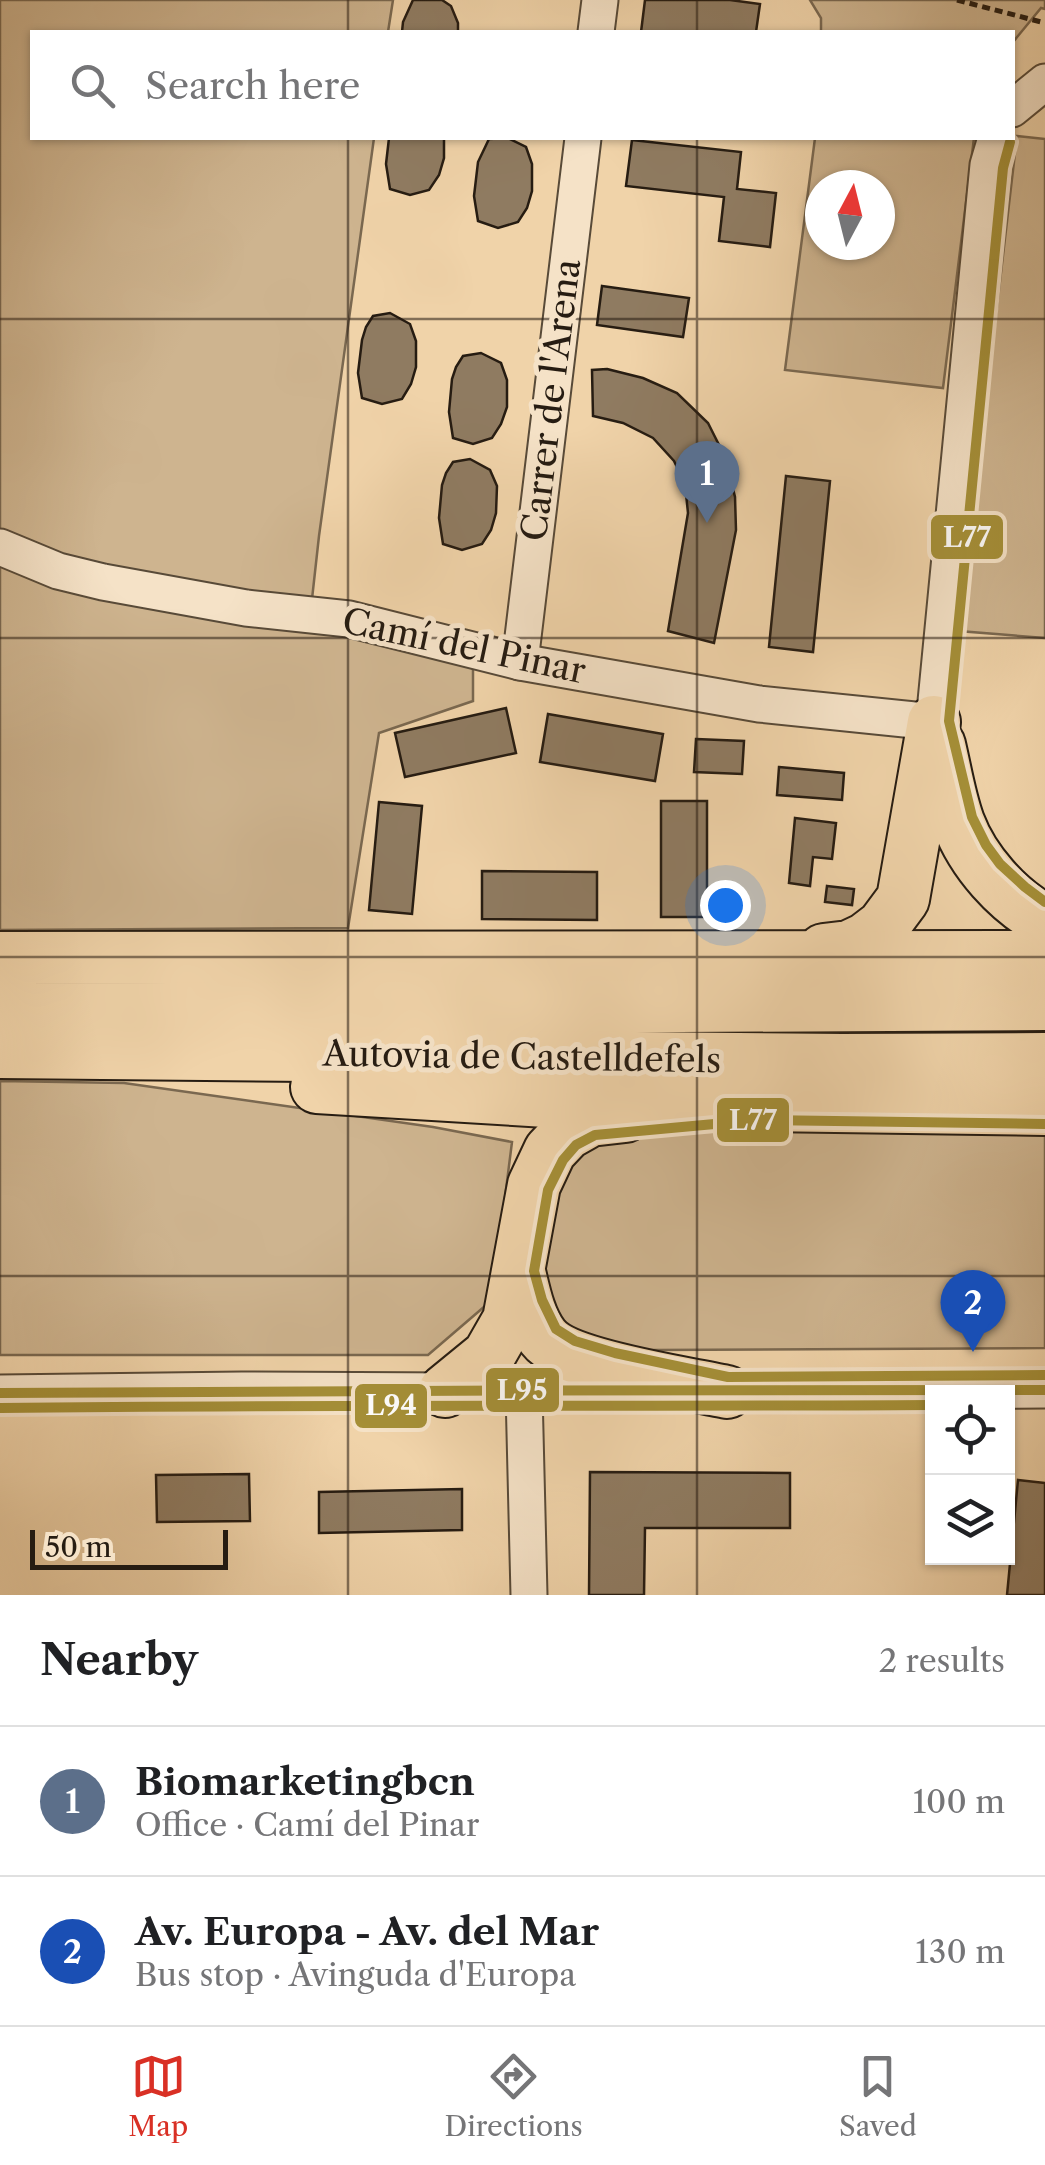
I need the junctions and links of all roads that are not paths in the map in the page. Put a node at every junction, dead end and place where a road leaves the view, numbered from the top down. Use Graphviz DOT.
graph roads {
  1 [pos="600,0"];
  2 [pos="596,30"];
  3 [pos="1045,82"];
  4 [pos="1015,107"];
  5 [pos="583,140"];
  6 [pos="995,140"];
  7 [pos="0,547"];
  8 [pos="520,662"];
  9 [pos="934,722"];
  10 [pos="1045,921"];
  11 [pos="770,957"];
  12 [pos="1045,957"];
  13 [pos="0,958"];
  14 [pos="1045,1004"];
  15 [pos="0,1010"];
  16 [pos="0,1052"];
  17 [pos="58,1052"];
  18 [pos="1045,1059"];
  19 [pos="757,1105"];
  20 [pos="1045,1109"];
  21 [pos="519,1272"];
  22 [pos="1045,1390"];
  23 [pos="445,1391"];
  24 [pos="524,1392"];
  25 [pos="728,1392"];
  26 [pos="0,1393"];
  27 [pos="529,1595"];
  1 -- 2 [label="street"];
  3 -- 4 [label="street"];
  5 -- 8 [label="street, Carrer de l'Arena"];
  6 -- 9 [label="street"];
  7 -- 8 [label="street, Camí del Pinar"];
  8 -- 9 [label="street, Camí del Pinar"];
  9 -- 10 [label="highway"];
  9 -- 11 [label="highway"];
  11 -- 12 [label="highway"];
  11 -- 13 [label="highway"];
  14 -- 15 [label="highway, Autovia de Castelldefels"];
  16 -- 17 [label="highway, Autovia de Castelldefels"];
  17 -- 18 [label="highway, Autovia de Castelldefels"];
  17 -- 19 [label="highway"];
  19 -- 20 [label="highway"];
  19 -- 21 [label="highway"];
  21 -- 23 [label="highway"];
  21 -- 25 [label="highway"];
  22 -- 25 [label="street"];
  23 -- 24 [label="street"];
  23 -- 26 [label="street"];
  24 -- 25 [label="street"];
  24 -- 27 [label="street"];
}
